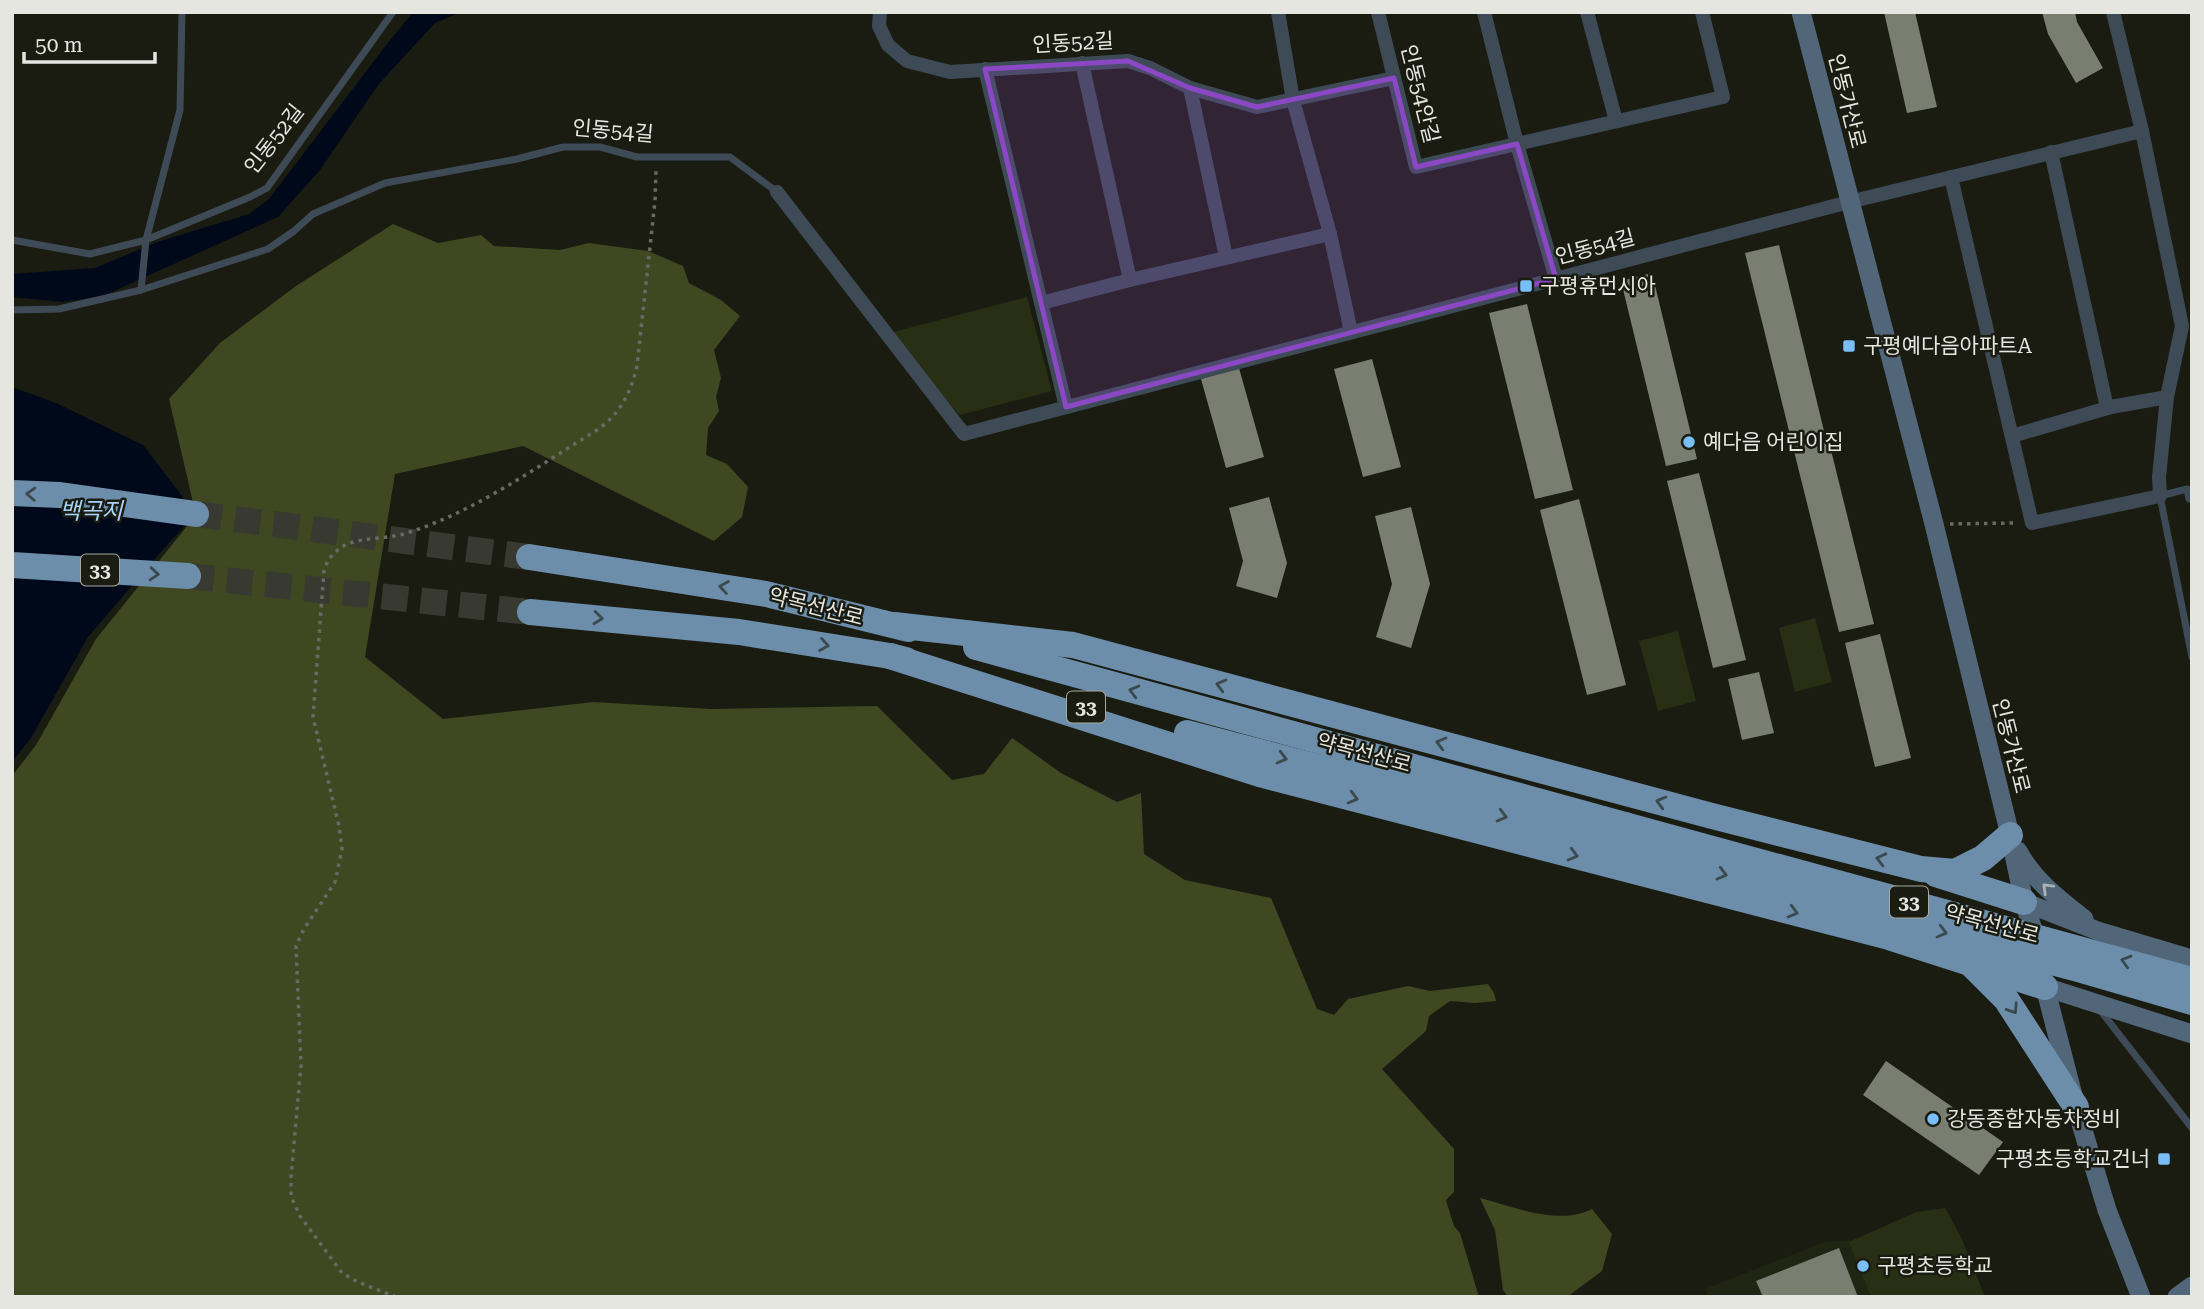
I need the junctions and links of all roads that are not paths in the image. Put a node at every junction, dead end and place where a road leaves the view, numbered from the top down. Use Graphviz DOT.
graph roads {
  1 [pos="182,12"];
  2 [pos="393,12"];
  3 [pos="880,12"];
  4 [pos="1278,12"];
  5 [pos="1378,12"];
  6 [pos="1484,12"];
  7 [pos="1587,12"];
  8 [pos="1702,12"];
  9 [pos="1801,12"];
  10 [pos="2113,12"];
  11 [pos="1082,63"];
  12 [pos="985,69"];
  13 [pos="1394,78"];
  14 [pos="1190,88"];
  15 [pos="1293,100"];
  16 [pos="1616,121"];
  17 [pos="2142,131"];
  18 [pos="1517,144"];
  19 [pos="2051,152"];
  20 [pos="1951,177"];
  21 [pos="777,192"];
  22 [pos="1849,202"];
  23 [pos="1330,234"];
  24 [pos="12,240"];
  25 [pos="146,240"];
  26 [pos="1226,257"];
  27 [pos="1556,279"];
  28 [pos="1130,280"];
  29 [pos="141,290"];
  30 [pos="1041,303"];
  31 [pos="12,310"];
  32 [pos="1351,332"];
  33 [pos="2167,397"];
  34 [pos="1066,407"];
  35 [pos="2107,408"];
  36 [pos="2012,436"];
  37 [pos="12,493"];
  38 [pos="2160,496"];
  39 [pos="2192,498"];
  40 [pos="196,514"];
  41 [pos="529,557"];
  42 [pos="12,565"];
  43 [pos="188,576"];
  44 [pos="530,611"];
  45 [pos="894,625"];
  46 [pos="890,656"];
  47 [pos="2192,657"];
  48 [pos="2010,835"];
  49 [pos="1629,837"];
  50 [pos="1921,869"];
  51 [pos="2024,902"];
  52 [pos="2098,931"];
  53 [pos="2192,959"];
  54 [pos="1966,960"];
  55 [pos="2192,980"];
  56 [pos="2045,987"];
  57 [pos="2094,1002"];
  58 [pos="2192,1002"];
  59 [pos="2192,1034"];
  60 [pos="2076,1107"];
  61 [pos="2192,1128"];
  62 [pos="2192,1286"];
  63 [pos="2141,1297"];
  64 [pos="2176,1297"];
  1 -- 25 [label="lane"];
  2 -- 25 [label="lane, 인동52길"];
  3 -- 12 [label="street, 인동52길"];
  4 -- 15 [label="street"];
  5 -- 13 [label="street, 인동54안길"];
  6 -- 18 [label="street"];
  7 -- 16 [label="street"];
  8 -- 16 [label="street, 인동54안길"];
  9 -- 22 [label="main road, 인동가산로"];
  10 -- 17 [label="street"];
  11 -- 12 [label="street, 인동52길"];
  11 -- 14 [label="street, 인동52길"];
  11 -- 28 [label="street"];
  12 -- 30 [label="street"];
  13 -- 15 [label="street"];
  13 -- 18 [label="street, 인동54안길"];
  14 -- 15 [label="street, 인동52길"];
  14 -- 26 [label="street"];
  15 -- 23 [label="street"];
  16 -- 18 [label="street, 인동54안길"];
  17 -- 19 [label="street"];
  17 -- 33 [label="street"];
  18 -- 27 [label="street"];
  19 -- 20 [label="street"];
  19 -- 35 [label="street"];
  20 -- 22 [label="street"];
  20 -- 36 [label="street"];
  21 -- 29 [label="lane, 인동54길"];
  21 -- 34 [label="street, 인동54길"];
  22 -- 27 [label="street, 인동54길"];
  22 -- 48 [label="main road, 인동가산로"];
  23 -- 26 [label="street"];
  23 -- 32 [label="street"];
  24 -- 25 [label="lane, 인동52길"];
  25 -- 29 [label="lane"];
  26 -- 28 [label="street"];
  27 -- 32 [label="street, 인동54길"];
  28 -- 30 [label="street"];
  29 -- 31 [label="lane, 인동54길"];
  30 -- 34 [label="street"];
  32 -- 34 [label="street, 인동54길"];
  33 -- 35 [label="street"];
  33 -- 38 [label="street"];
  35 -- 36 [label="street"];
  36 -- 38 [label="street"];
  40 -- 37 [label="highway, one-way"];
  38 -- 39 [label="lane"];
  38 -- 47 [label="lane"];
  45 -- 41 [label="highway, 약목선산로 / 33, one-way"];
  42 -- 43 [label="highway, 33, one-way"];
  44 -- 46 [label="highway, 약목선산로 / 33, one-way"];
  49 -- 45 [label="highway, 약목선산로 / 33, one-way"];
  50 -- 45 [label="highway, one-way"];
  46 -- 49 [label="highway, 약목선산로 / 33, one-way"];
  46 -- 54 [label="highway, one-way"];
  48 -- 50 [label="highway"];
  48 -- 51 [label="main road, 인동가산로"];
  52 -- 48 [label="main road, one-way"];
  55 -- 49 [label="highway, 약목선산로 / 33, one-way, bridge"];
  49 -- 58 [label="highway, 약목선산로 / 33, one-way, bridge"];
  50 -- 51 [label="highway"];
  51 -- 52 [label="main road"];
  51 -- 56 [label="main road, 인동가산로"];
  52 -- 53 [label="main road"];
  54 -- 56 [label="highway"];
  54 -- 60 [label="highway, one-way"];
  56 -- 57 [label="main road"];
  56 -- 60 [label="main road, 인동가산로"];
  57 -- 59 [label="main road"];
  57 -- 61 [label="lane"];
  60 -- 63 [label="main road, 인동가산로"];
  62 -- 64 [label="main road"];
}
